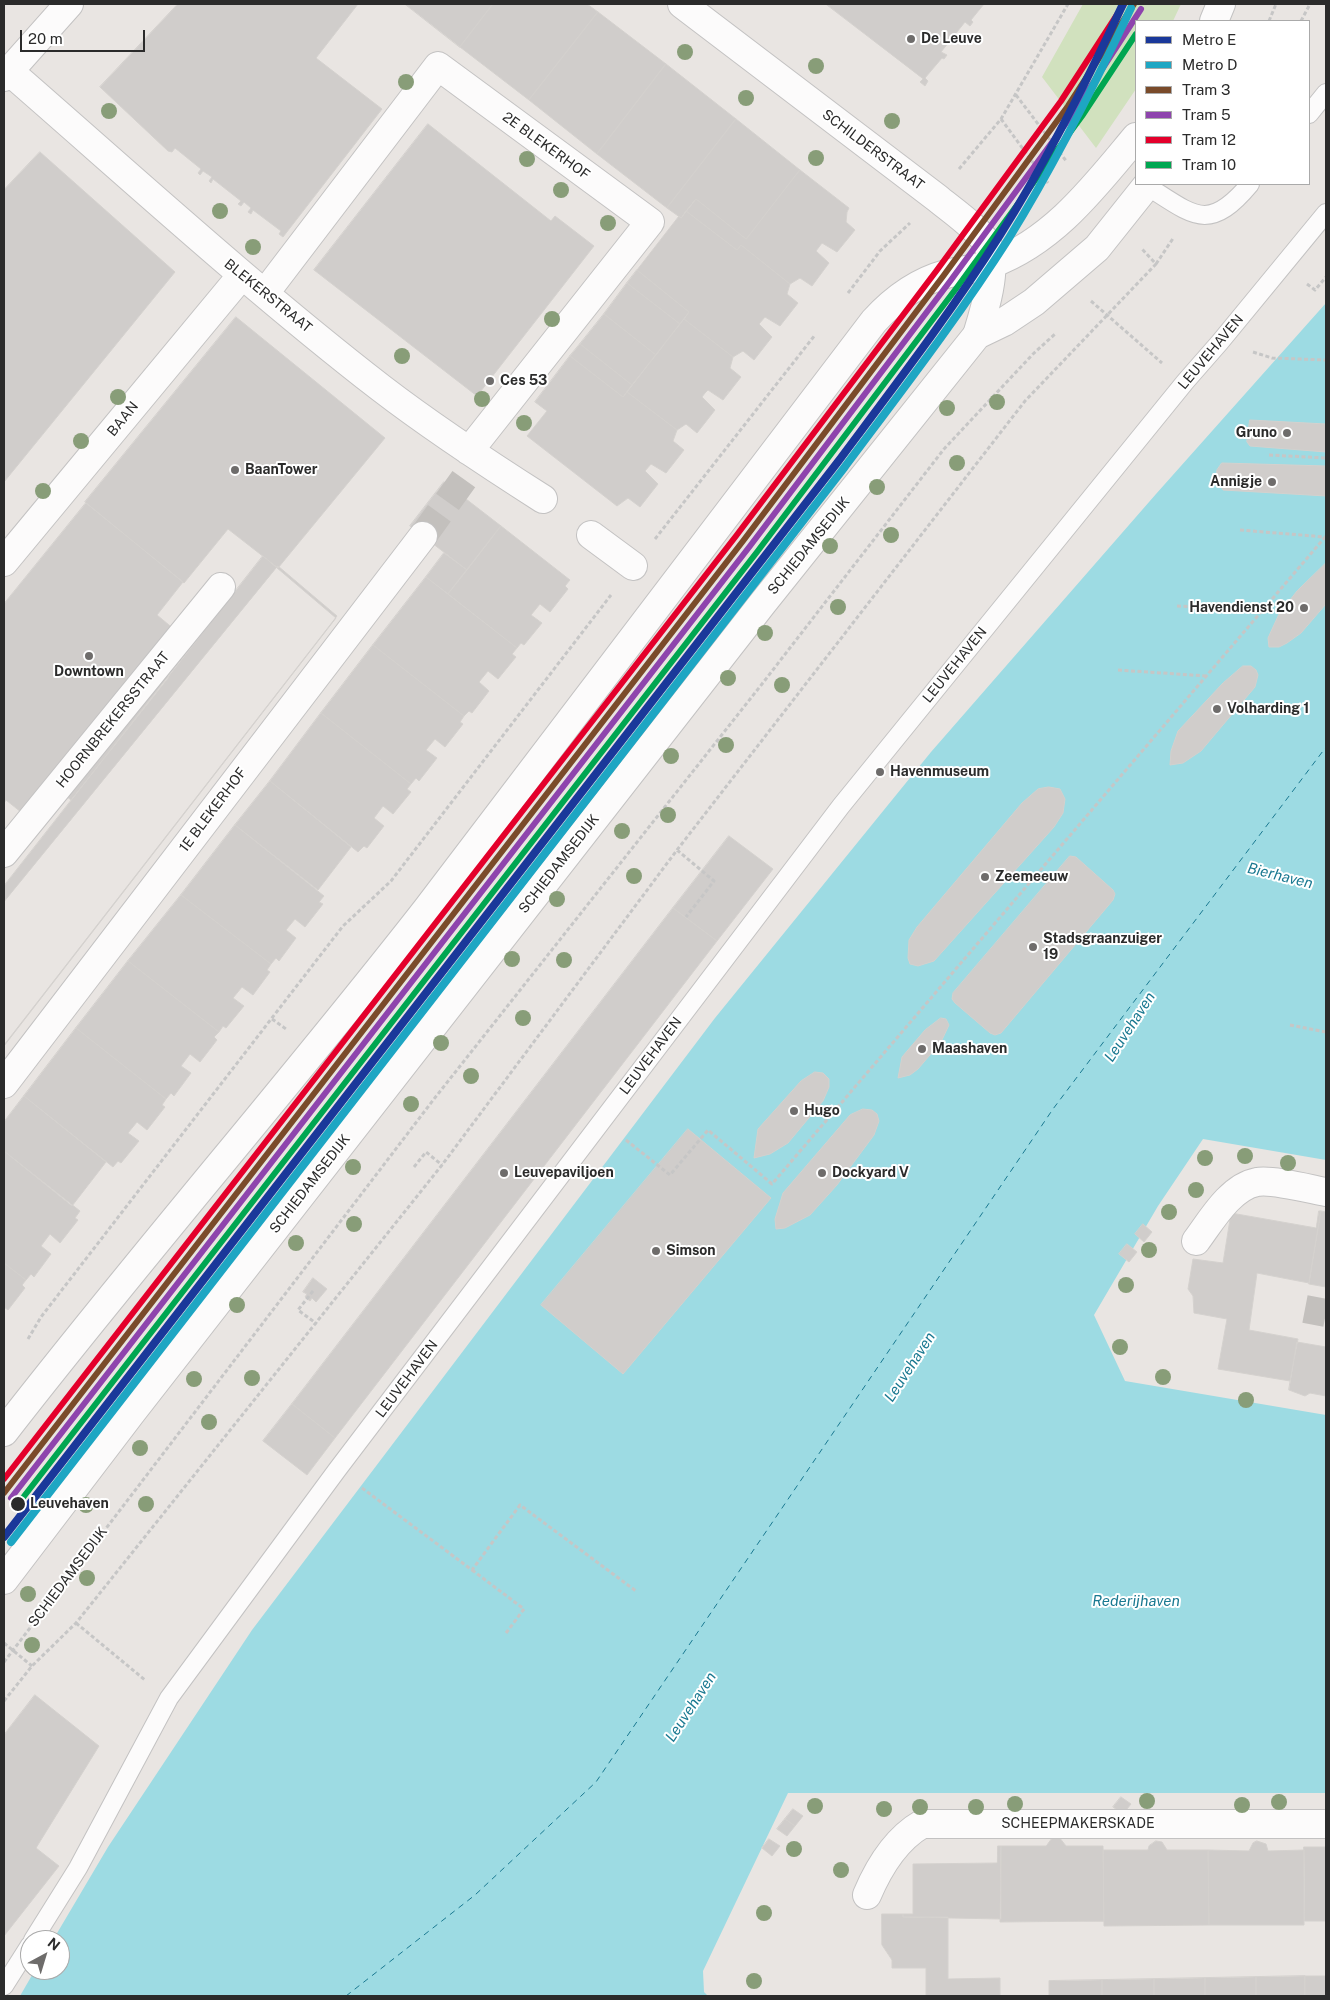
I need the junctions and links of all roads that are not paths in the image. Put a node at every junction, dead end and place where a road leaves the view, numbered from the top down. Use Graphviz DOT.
graph roads {
  1 [pos="69,4"];
  2 [pos="682,4"];
  3 [pos="1221,4"];
  4 [pos="1214,20"];
  5 [pos="6,74"];
  6 [pos="1326,93"];
  7 [pos="1310,113"];
  8 [pos="1135,138"];
  9 [pos="1148,185"];
  10 [pos="1249,185"];
  11 [pos="1326,213"];
  12 [pos="991,264"];
  13 [pos="242,275"];
  14 [pos="265,293"];
  15 [pos="977,335"];
  16 [pos="474,455"];
  17 [pos="543,499"];
  18 [pos="591,535"];
  19 [pos="423,536"];
  20 [pos="4,562"];
  21 [pos="633,566"];
  22 [pos="221,587"];
  23 [pos="4,853"];
  24 [pos="4,1084"];
  25 [pos="1326,1192"];
  26 [pos="1196,1241"];
  27 [pos="4,1432"];
  28 [pos="4,1580"];
  29 [pos="1326,1824"];
  30 [pos="867,1895"];
  31 [pos="39,1930"];
  32 [pos="20,1961"];
  33 [pos="4,1986"];
  1 -- 5 [label="street"];
  2 -- 12 [label="street, SCHILDERSTRAAT"];
  3 -- 4 [label="street"];
  5 -- 13 [label="street, BLEKERSTRAAT"];
  6 -- 7 [label="lane"];
  8 -- 12 [label="street"];
  9 -- 10 [label="lane"];
  9 -- 15 [label="street, SCHIEDAMSEDIJK"];
  11 -- 31 [label="lane, LEUVEHAVEN"];
  12 -- 15 [label="street, SCHILDERSTRAAT"];
  12 -- 27 [label="street"];
  13 -- 14 [label="street, BLEKERSTRAAT"];
  13 -- 20 [label="street, BAAN"];
  14 -- 16 [label="street, BLEKERSTRAAT"];
  14 -- 16 [label="street, 2E BLEKERHOF"];
  15 -- 28 [label="street, SCHIEDAMSEDIJK"];
  16 -- 17 [label="street, BLEKERSTRAAT"];
  18 -- 21 [label="street"];
  19 -- 24 [label="street, 1E BLEKERHOF"];
  22 -- 23 [label="street, HOORNBREKERSSTRAAT"];
  25 -- 26 [label="street"];
  29 -- 30 [label="street, SCHEEPMAKERSKADE"];
  32 -- 33 [label="lane"];
}
